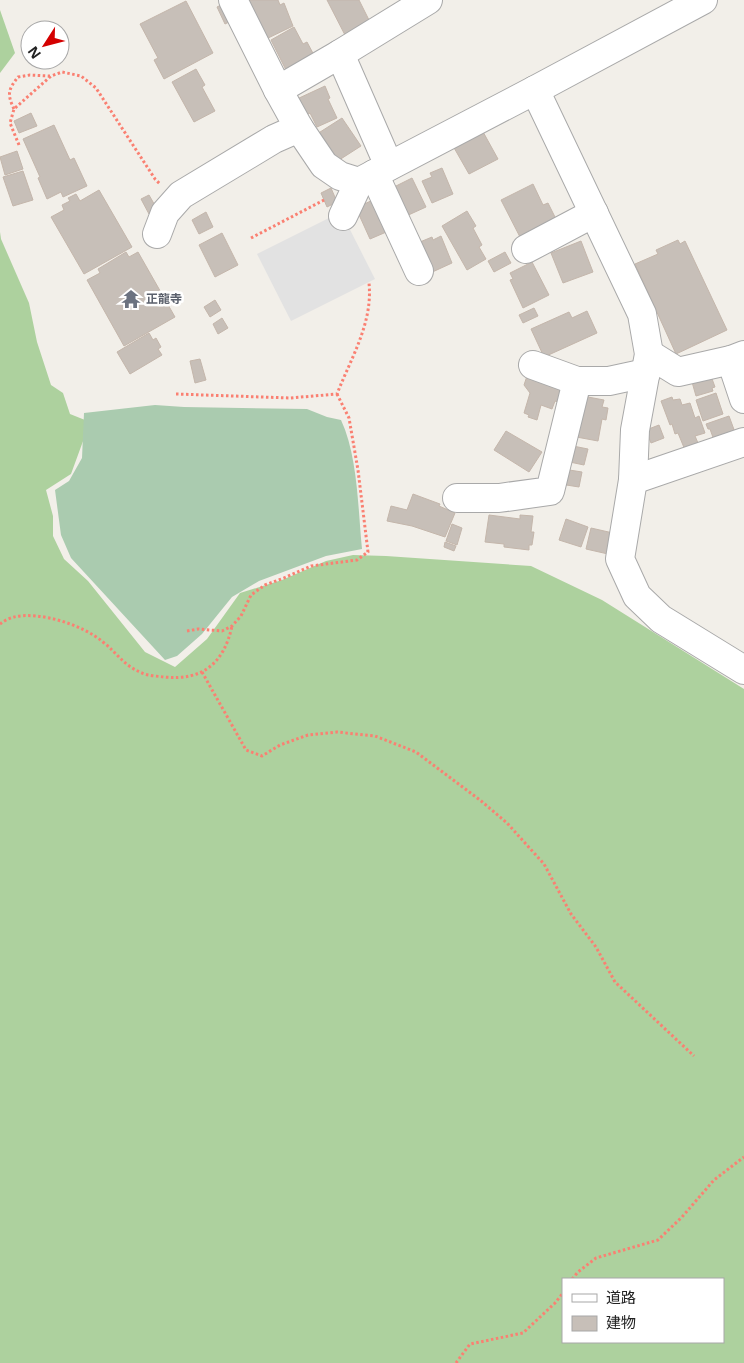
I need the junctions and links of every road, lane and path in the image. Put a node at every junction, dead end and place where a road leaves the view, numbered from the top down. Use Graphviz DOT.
graph roads {
  1 [pos="233,0"];
  2 [pos="428,0"];
  3 [pos="702,0"];
  4 [pos="340,54"];
  5 [pos="51,76"];
  6 [pos="278,90"];
  7 [pos="535,90"];
  8 [pos="14,109"];
  9 [pos="299,128"];
  10 [pos="19,145"];
  11 [pos="374,174"];
  12 [pos="180,195"];
  13 [pos="334,208"];
  14 [pos="594,213"];
  15 [pos="157,234"];
  16 [pos="251,238"];
  17 [pos="526,249"];
  18 [pos="419,271"];
  19 [pos="369,283"];
  20 [pos="738,358"];
  21 [pos="647,363"];
  22 [pos="533,365"];
  23 [pos="577,381"];
  24 [pos="176,394"];
  25 [pos="337,394"];
  26 [pos="744,399"];
  27 [pos="744,442"];
  28 [pos="633,480"];
  29 [pos="457,498"];
  30 [pos="0,624"];
  31 [pos="232,626"];
  32 [pos="187,631"];
  33 [pos="744,670"];
  34 [pos="202,672"];
  35 [pos="694,1056"];
  36 [pos="744,1158"];
  37 [pos="573,1278"];
  38 [pos="562,1293"];
  39 [pos="456,1363"];
  1 -- 6 [label="street"];
  2 -- 4 [label="street"];
  3 -- 7 [label="street"];
  4 -- 6 [label="street"];
  4 -- 11 [label="street"];
  5 -- 8 [label="path"];
  5 -- 8 [label="path"];
  5 -- 12 [label="path"];
  6 -- 9 [label="street"];
  7 -- 11 [label="street"];
  7 -- 14 [label="street"];
  8 -- 10 [label="path"];
  9 -- 11 [label="street"];
  9 -- 12 [label="street"];
  11 -- 13 [label="street"];
  11 -- 18 [label="street"];
  12 -- 15 [label="street"];
  13 -- 16 [label="path"];
  14 -- 17 [label="street"];
  14 -- 21 [label="street"];
  19 -- 25 [label="path"];
  20 -- 21 [label="street"];
  20 -- 26 [label="street"];
  21 -- 23 [label="street"];
  21 -- 28 [label="street"];
  22 -- 23 [label="street"];
  23 -- 29 [label="street"];
  24 -- 25 [label="path"];
  25 -- 31 [label="path"];
  27 -- 28 [label="street"];
  28 -- 33 [label="street"];
  30 -- 34 [label="path"];
  31 -- 32 [label="path"];
  31 -- 34 [label="path"];
  34 -- 35 [label="path"];
  36 -- 37 [label="path"];
  38 -- 39 [label="path"];
}
